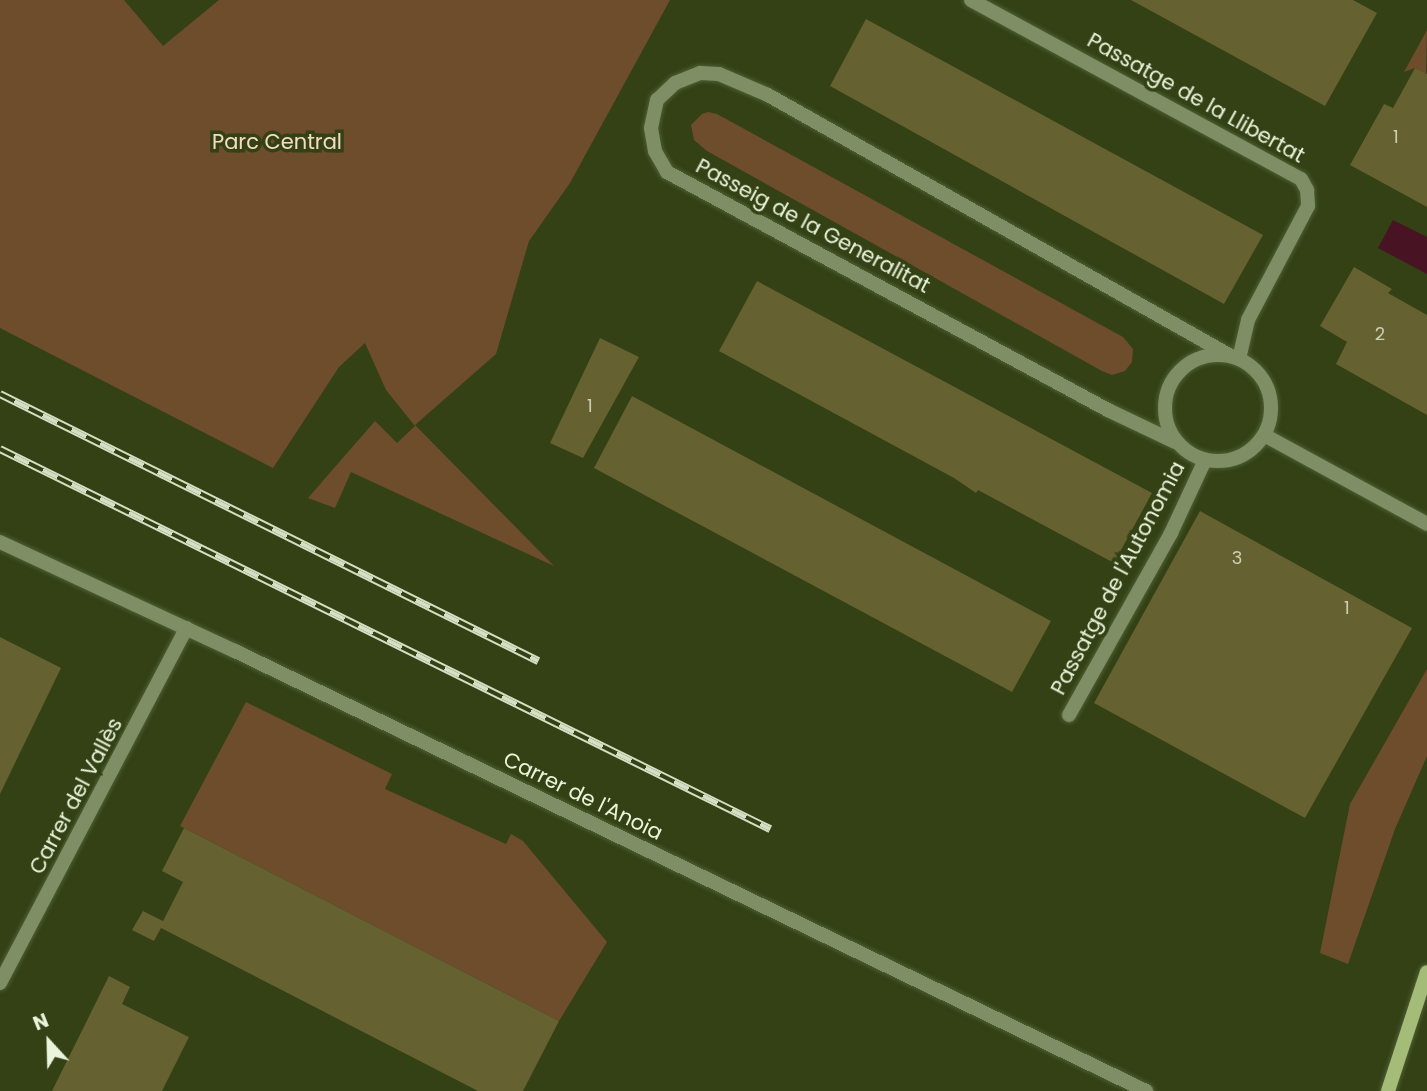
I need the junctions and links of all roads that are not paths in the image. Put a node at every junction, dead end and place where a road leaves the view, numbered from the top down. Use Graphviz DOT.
graph roads {
  1 [pos="971,0"];
  2 [pos="1234,357"];
  3 [pos="1264,435"];
  4 [pos="1175,442"];
  5 [pos="1205,460"];
  6 [pos="1427,524"];
  7 [pos="0,542"];
  8 [pos="186,628"];
  9 [pos="1069,715"];
  10 [pos="1427,972"];
  11 [pos="0,984"];
  12 [pos="1146,1091"];
  13 [pos="1388,1091"];
  1 -- 2 [label="street, Passatge de la Llibertat"];
  2 -- 3 [label="street, Passeig de la Generalitat"];
  2 -- 4 [label="street"];
  2 -- 4 [label="street, Passeig de la Generalitat"];
  3 -- 5 [label="street"];
  3 -- 6 [label="street"];
  4 -- 5 [label="street, Passeig de la Generalitat"];
  5 -- 9 [label="street, Passatge de l'Autonomia"];
  7 -- 8 [label="street, Carrer de l'Anoia"];
  8 -- 11 [label="street, Carrer del Vallès"];
  8 -- 12 [label="street, Carrer de l'Anoia"];
  10 -- 13 [label="street"];
}
